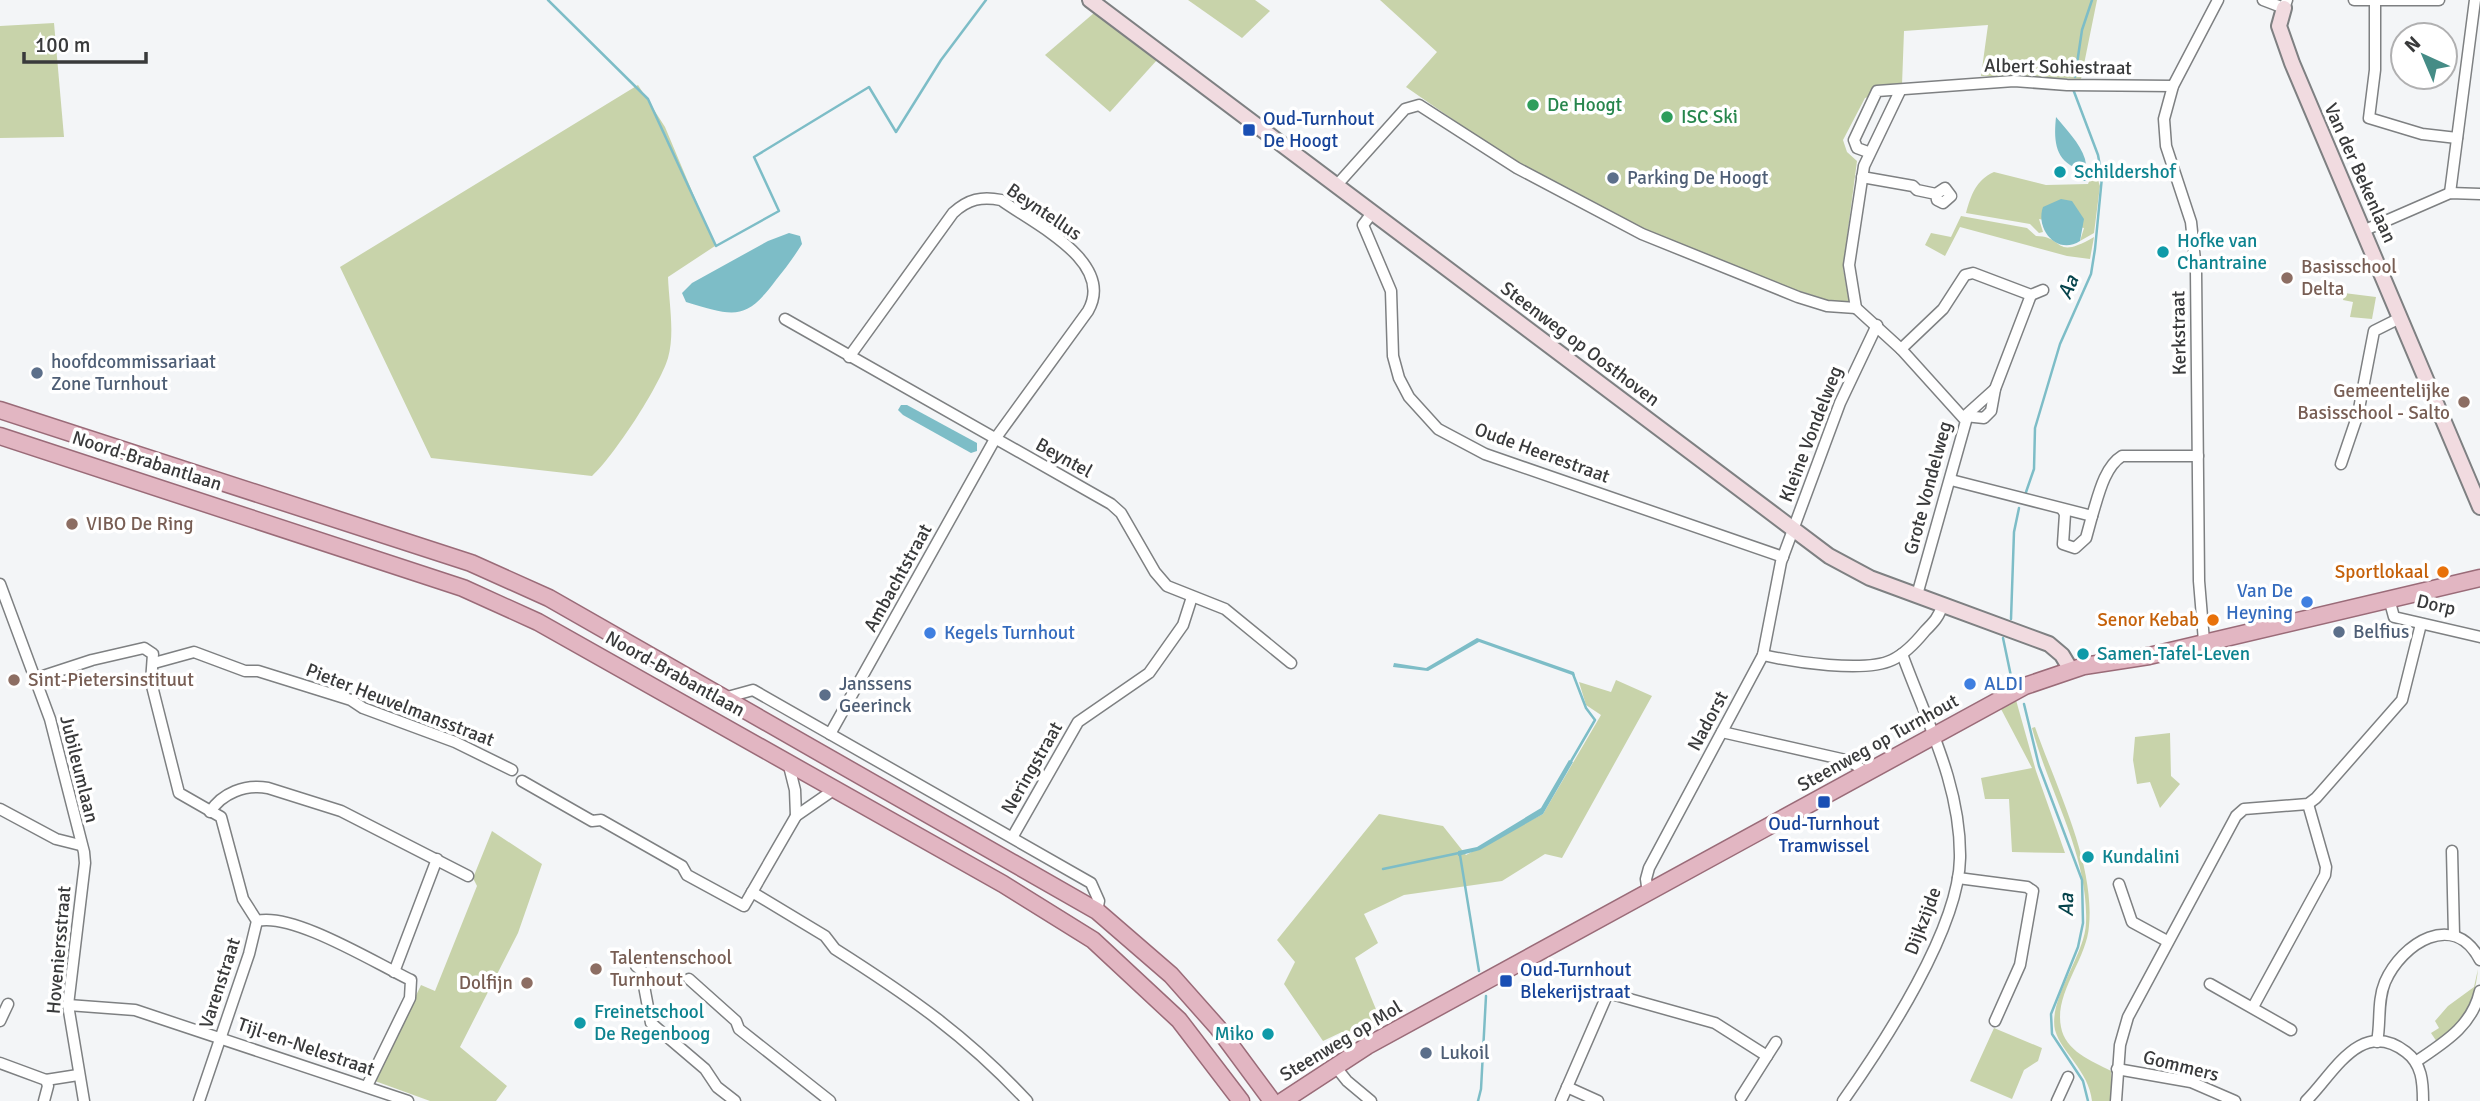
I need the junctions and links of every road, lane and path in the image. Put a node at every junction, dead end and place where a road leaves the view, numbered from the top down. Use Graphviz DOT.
graph roads {
  1 [pos="1090,0"];
  2 [pos="2218,0"];
  3 [pos="2263,0"];
  4 [pos="2354,0"];
  5 [pos="2375,0"];
  6 [pos="2439,0"];
  7 [pos="2478,0"];
  8 [pos="2286,4"];
  9 [pos="2173,86"];
  10 [pos="1900,90"];
  11 [pos="2457,138"];
  12 [pos="1868,152"];
  13 [pos="1862,177"];
  14 [pos="1336,186"];
  15 [pos="2450,193"];
  16 [pos="1936,194"];
  17 [pos="2480,194"];
  18 [pos="1372,212"];
  19 [pos="2365,230"];
  20 [pos="2043,290"];
  21 [pos="2031,295"];
  22 [pos="1856,308"];
  23 [pos="2400,318"];
  24 [pos="785,319"];
  25 [pos="1877,325"];
  26 [pos="1901,349"];
  27 [pos="849,357"];
  28 [pos="1995,389"];
  29 [pos="0,410"];
  30 [pos="1965,416"];
  31 [pos="0,436"];
  32 [pos="995,439"];
  33 [pos="2198,456"];
  34 [pos="2342,464"];
  35 [pos="1951,480"];
  36 [pos="2480,507"];
  37 [pos="2063,509"];
  38 [pos="2092,516"];
  39 [pos="1794,529"];
  40 [pos="1783,557"];
  41 [pos="2480,579"];
  42 [pos="0,584"];
  43 [pos="1917,595"];
  44 [pos="1192,597"];
  45 [pos="2391,603"];
  46 [pos="1942,605"];
  47 [pos="2421,624"];
  48 [pos="2480,637"];
  49 [pos="2204,641"];
  50 [pos="1902,654"];
  51 [pos="1763,655"];
  52 [pos="154,663"];
  53 [pos="1291,663"];
  54 [pos="2070,670"];
  55 [pos="37,678"];
  56 [pos="724,698"];
  57 [pos="711,719"];
  58 [pos="1722,732"];
  59 [pos="830,734"];
  60 [pos="1935,735"];
  61 [pos="788,762"];
  62 [pos="512,770"];
  63 [pos="1867,773"];
  64 [pos="522,781"];
  65 [pos="835,789"];
  66 [pos="2308,804"];
  67 [pos="0,809"];
  68 [pos="210,812"];
  69 [pos="796,816"];
  70 [pos="1013,836"];
  71 [pos="80,845"];
  72 [pos="2452,851"];
  73 [pos="438,859"];
  74 [pos="468,876"];
  75 [pos="1958,878"];
  76 [pos="2119,884"];
  77 [pos="752,892"];
  78 [pos="1648,893"];
  79 [pos="1097,911"];
  80 [pos="257,921"];
  81 [pos="2454,935"];
  82 [pos="2167,942"];
  83 [pos="2480,960"];
  84 [pos="636,966"];
  85 [pos="394,972"];
  86 [pos="689,979"];
  87 [pos="2210,984"];
  88 [pos="2480,991"];
  89 [pos="8,1004"];
  90 [pos="68,1005"];
  91 [pos="2253,1007"];
  92 [pos="1421,1018"];
  93 [pos="0,1021"];
  94 [pos="1995,1021"];
  95 [pos="2291,1030"];
  96 [pos="220,1036"];
  97 [pos="2380,1039"];
  98 [pos="1776,1042"];
  99 [pos="1767,1056"];
  100 [pos="2417,1061"];
  101 [pos="0,1063"];
  102 [pos="1335,1066"];
  103 [pos="2117,1069"];
  104 [pos="78,1076"];
  105 [pos="2068,1077"];
  106 [pos="46,1080"];
  107 [pos="367,1086"];
  108 [pos="1567,1087"];
  109 [pos="1741,1097"];
  110 [pos="401,1100"];
  111 [pos="44,1101"];
  112 [pos="84,1101"];
  113 [pos="198,1101"];
  114 [pos="735,1101"];
  115 [pos="830,1101"];
  116 [pos="1027,1101"];
  117 [pos="1241,1101"];
  118 [pos="1272,1101"];
  119 [pos="1283,1101"];
  120 [pos="1371,1101"];
  121 [pos="1561,1101"];
  122 [pos="1598,1101"];
  123 [pos="1843,1101"];
  124 [pos="2057,1101"];
  125 [pos="2116,1101"];
  126 [pos="2235,1101"];
  127 [pos="2306,1101"];
  128 [pos="2423,1101"];
  1 -- 14 [label="street, Steenweg op Oosthoven"];
  2 -- 9 [label="street, Kerkstraat"];
  3 -- 8 [label="street"];
  4 -- 5 [label="street"];
  5 -- 6 [label="street"];
  5 -- 11 [label="street"];
  7 -- 11 [label="street"];
  8 -- 19 [label="street, Van der Bekenlaan"];
  9 -- 10 [label="street, Albert Sohiestraat"];
  9 -- 33 [label="street, Kerkstraat"];
  10 -- 12 [label="street"];
  10 -- 12 [label="street, Albert Sohiestraat"];
  11 -- 15 [label="street"];
  12 -- 13 [label="street"];
  13 -- 16 [label="street"];
  13 -- 22 [label="street"];
  14 -- 18 [label="street, Steenweg op Oosthoven"];
  14 -- 22 [label="street"];
  15 -- 17 [label="street"];
  15 -- 19 [label="street"];
  18 -- 39 [label="street, Steenweg op Oosthoven"];
  18 -- 40 [label="street, Oude Heerestraat"];
  19 -- 23 [label="street, Van der Bekenlaan"];
  20 -- 21 [label="street"];
  21 -- 26 [label="street"];
  21 -- 28 [label="street"];
  22 -- 25 [label="street, Grote Vondelweg"];
  23 -- 34 [label="street"];
  23 -- 36 [label="street, Van der Bekenlaan"];
  24 -- 27 [label="street, Beyntel"];
  25 -- 26 [label="street, Grote Vondelweg"];
  25 -- 39 [label="street, Kleine Vondelweg"];
  26 -- 30 [label="street, Grote Vondelweg"];
  27 -- 32 [label="street, Beyntel"];
  27 -- 32 [label="street, Beyntellus"];
  28 -- 30 [label="street"];
  28 -- 30 [label="street"];
  29 -- 56 [label="main road, Noord-Brabantlaan"];
  30 -- 35 [label="street, Grote Vondelweg"];
  31 -- 57 [label="main road, Noord-Brabantlaan"];
  32 -- 44 [label="street, Beyntel"];
  32 -- 59 [label="street, Ambachtstraat"];
  33 -- 38 [label="street"];
  33 -- 49 [label="street, Kerkstraat"];
  35 -- 37 [label="street"];
  35 -- 43 [label="street, Grote Vondelweg"];
  37 -- 38 [label="street"];
  37 -- 38 [label="street"];
  39 -- 40 [label="street, Kleine Vondelweg"];
  39 -- 43 [label="street, Steenweg op Oosthoven"];
  40 -- 51 [label="street, Nadorst"];
  41 -- 45 [label="main road, Dorp"];
  42 -- 55 [label="street, Jubileumlaan"];
  43 -- 46 [label="street, Steenweg op Oosthoven"];
  44 -- 53 [label="street, Beyntel"];
  44 -- 70 [label="street, Neringstraat"];
  45 -- 47 [label="street, Dorp"];
  45 -- 49 [label="main road, Steenweg op Turnhout"];
  46 -- 50 [label="street"];
  46 -- 54 [label="street, Steenweg op Oosthoven"];
  47 -- 48 [label="street, Dorp"];
  47 -- 66 [label="street"];
  49 -- 54 [label="main road, Steenweg op Turnhout"];
  50 -- 51 [label="street"];
  50 -- 60 [label="street, Dijkzijde"];
  51 -- 58 [label="street, Nadorst"];
  52 -- 55 [label="street"];
  52 -- 62 [label="street, Pieter Heuvelmansstraat"];
  52 -- 68 [label="street, Varenstraat"];
  54 -- 60 [label="main road, Steenweg op Turnhout"];
  55 -- 71 [label="street, Jubileumlaan"];
  56 -- 57 [label="main road"];
  56 -- 59 [label="street, Noord-Brabantlaan"];
  56 -- 79 [label="main road, Noord-Brabantlaan"];
  57 -- 61 [label="main road, Noord-Brabantlaan"];
  58 -- 63 [label="street"];
  58 -- 78 [label="street, Nadorst"];
  59 -- 70 [label="street, Noord-Brabantlaan"];
  60 -- 63 [label="main road, Steenweg op Turnhout"];
  60 -- 75 [label="street, Dijkzijde"];
  61 -- 65 [label="main road, Noord-Brabantlaan"];
  61 -- 69 [label="street"];
  63 -- 78 [label="main road, Steenweg op Turnhout"];
  64 -- 77 [label="street"];
  65 -- 69 [label="street"];
  65 -- 117 [label="main road, Noord-Brabantlaan"];
  66 -- 82 [label="street"];
  66 -- 91 [label="street"];
  67 -- 71 [label="street"];
  68 -- 73 [label="street"];
  68 -- 80 [label="street, Varenstraat"];
  69 -- 77 [label="street"];
  70 -- 79 [label="street, Noord-Brabantlaan"];
  71 -- 90 [label="street, Hoveniersstraat"];
  72 -- 81 [label="street"];
  73 -- 74 [label="street"];
  73 -- 85 [label="street"];
  75 -- 94 [label="street"];
  75 -- 123 [label="street, Dijkzijde"];
  76 -- 82 [label="street"];
  77 -- 116 [label="street"];
  78 -- 92 [label="main road, Steenweg op Turnhout"];
  79 -- 118 [label="main road, Noord-Brabantlaan"];
  80 -- 85 [label="street"];
  80 -- 96 [label="street, Varenstraat"];
  81 -- 83 [label="street"];
  81 -- 97 [label="street"];
  82 -- 103 [label="street"];
  84 -- 114 [label="street"];
  85 -- 107 [label="street"];
  86 -- 115 [label="street"];
  87 -- 91 [label="street"];
  88 -- 100 [label="street"];
  89 -- 93 [label="street"];
  90 -- 96 [label="street, Tijl-en-Nelestraat"];
  90 -- 104 [label="street, Hoveniersstraat"];
  91 -- 95 [label="street"];
  92 -- 102 [label="main road, Steenweg op Mol"];
  96 -- 107 [label="street, Tijl-en-Nelestraat"];
  96 -- 113 [label="street, Varenstraat"];
  97 -- 100 [label="street"];
  97 -- 127 [label="street"];
  98 -- 99 [label="street"];
  99 -- 108 [label="street"];
  99 -- 109 [label="street"];
  100 -- 128 [label="street"];
  101 -- 106 [label="street"];
  102 -- 119 [label="main road, Steenweg op Mol"];
  102 -- 120 [label="street"];
  103 -- 125 [label="street"];
  103 -- 126 [label="street, Gommers"];
  104 -- 106 [label="street"];
  104 -- 112 [label="street, Hoveniersstraat"];
  105 -- 124 [label="street"];
  106 -- 111 [label="street"];
  107 -- 110 [label="street, Tijl-en-Nelestraat"];
  108 -- 121 [label="street"];
  108 -- 122 [label="street"];
}
